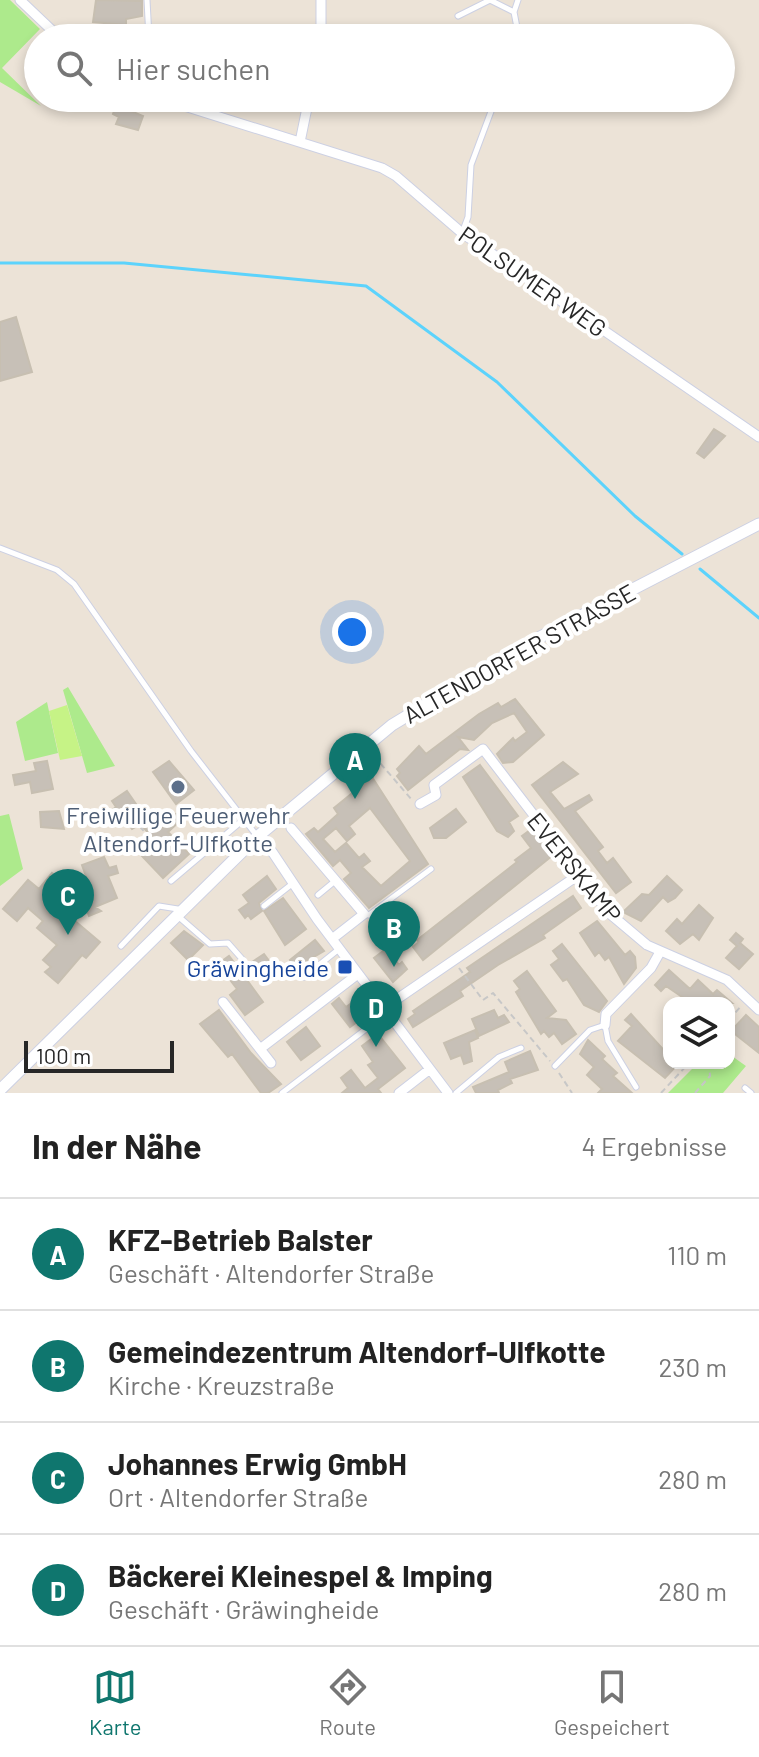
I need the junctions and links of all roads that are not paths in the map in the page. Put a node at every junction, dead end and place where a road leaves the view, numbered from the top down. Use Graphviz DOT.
graph roads {
  1 [pos="20,0"];
  2 [pos="147,0"];
  3 [pos="321,0"];
  4 [pos="490,0"];
  5 [pos="518,0"];
  6 [pos="514,12"];
  7 [pos="458,16"];
  8 [pos="45,24"];
  9 [pos="148,24"];
  10 [pos="321,24"];
  11 [pos="516,24"];
  12 [pos="204,112"];
  13 [pos="306,112"];
  14 [pos="491,112"];
  15 [pos="300,142"];
  16 [pos="462,233"];
  17 [pos="759,437"];
  18 [pos="759,524"];
  19 [pos="0,548"];
  20 [pos="420,804"];
  21 [pos="243,820"];
  22 [pos="291,828"];
  23 [pos="257,837"];
  24 [pos="431,869"];
  25 [pos="577,876"];
  26 [pos="336,880"];
  27 [pos="171,881"];
  28 [pos="292,884"];
  29 [pos="318,895"];
  30 [pos="264,906"];
  31 [pos="182,913"];
  32 [pos="364,914"];
  33 [pos="332,939"];
  34 [pos="121,946"];
  35 [pos="339,949"];
  36 [pos="660,952"];
  37 [pos="243,960"];
  38 [pos="358,974"];
  39 [pos="304,977"];
  40 [pos="223,1002"];
  41 [pos="386,1010"];
  42 [pos="759,1010"];
  43 [pos="605,1025"];
  44 [pos="521,1048"];
  45 [pos="260,1049"];
  46 [pos="271,1063"];
  47 [pos="555,1066"];
  48 [pos="430,1069"];
  49 [pos="636,1087"];
  50 [pos="0,1090"];
  51 [pos="282,1093"];
  52 [pos="399,1093"];
  53 [pos="448,1093"];
  54 [pos="456,1093"];
  1 -- 8 [label="street"];
  2 -- 9 [label="lane"];
  3 -- 10 [label="street"];
  4 -- 6 [label="lane"];
  4 -- 7 [label="lane"];
  5 -- 6 [label="lane"];
  6 -- 11 [label="lane"];
  12 -- 15 [label="street, POLSUMER WEG"];
  13 -- 15 [label="street"];
  14 -- 16 [label="lane"];
  15 -- 16 [label="street, POLSUMER WEG"];
  16 -- 17 [label="street, POLSUMER WEG"];
  18 -- 23 [label="street, ALTENDORFER STRASSE"];
  19 -- 21 [label="lane"];
  20 -- 25 [label="street, EVERSKAMP"];
  21 -- 23 [label="lane"];
  21 -- 27 [label="lane"];
  22 -- 26 [label="street"];
  23 -- 28 [label="street"];
  23 -- 31 [label="street, ALTENDORFER STRASSE"];
  24 -- 32 [label="lane"];
  25 -- 36 [label="street, EVERSKAMP"];
  25 -- 41 [label="street"];
  26 -- 29 [label="lane"];
  26 -- 32 [label="street"];
  28 -- 30 [label="lane"];
  28 -- 33 [label="street"];
  31 -- 34 [label="lane"];
  31 -- 37 [label="lane"];
  31 -- 50 [label="street, ALTENDORFER STRASSE"];
  32 -- 33 [label="street"];
  33 -- 35 [label="street"];
  35 -- 38 [label="street"];
  35 -- 39 [label="lane"];
  36 -- 42 [label="street, EVERSKAMP"];
  36 -- 43 [label="street"];
  38 -- 41 [label="street"];
  38 -- 45 [label="street"];
  40 -- 45 [label="street"];
  41 -- 48 [label="street"];
  41 -- 51 [label="lane"];
  43 -- 47 [label="lane"];
  43 -- 49 [label="lane"];
  44 -- 54 [label="lane"];
  45 -- 46 [label="street"];
  48 -- 52 [label="street"];
  48 -- 53 [label="street"];
}
